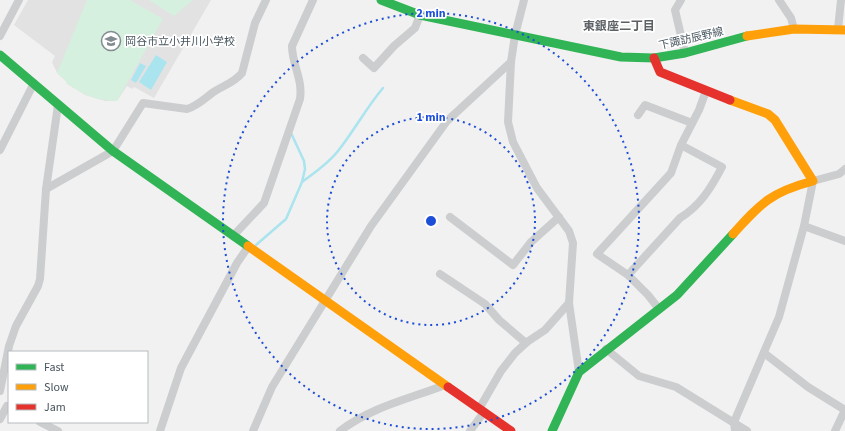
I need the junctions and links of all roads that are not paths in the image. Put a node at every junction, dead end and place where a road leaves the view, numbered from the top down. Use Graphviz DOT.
graph roads {
  1 [pos="19,0"];
  2 [pos="266,0"];
  3 [pos="313,0"];
  4 [pos="381,0"];
  5 [pos="524,0"];
  6 [pos="682,0"];
  7 [pos="779,0"];
  8 [pos="841,0"];
  9 [pos="420,15"];
  10 [pos="794,29"];
  11 [pos="842,30"];
  12 [pos="515,35"];
  13 [pos="0,36"];
  14 [pos="685,53"];
  15 [pos="0,55"];
  16 [pos="363,58"];
  17 [pos="654,58"];
  18 [pos="511,62"];
  19 [pos="34,83"];
  20 [pos="706,91"];
  21 [pos="58,105"];
  22 [pos="638,116"];
  23 [pos="692,123"];
  24 [pos="680,145"];
  25 [pos="1,146"];
  26 [pos="113,151"];
  27 [pos="845,169"];
  28 [pos="813,181"];
  29 [pos="46,189"];
  30 [pos="450,217"];
  31 [pos="559,217"];
  32 [pos="804,226"];
  33 [pos="232,236"];
  34 [pos="845,241"];
  35 [pos="248,247"];
  36 [pos="440,274"];
  37 [pos="628,275"];
  38 [pos="324,300"];
  39 [pos="569,303"];
  40 [pos="659,309"];
  41 [pos="526,343"];
  42 [pos="606,349"];
  43 [pos="764,353"];
  44 [pos="579,372"];
  45 [pos="445,385"];
  46 [pos="0,391"];
  47 [pos="5,405"];
  48 [pos="481,410"];
  49 [pos="0,419"];
  50 [pos="843,419"];
  51 [pos="734,422"];
  52 [pos="42,423"];
  53 [pos="58,431"];
  54 [pos="160,431"];
  55 [pos="253,431"];
  56 [pos="340,431"];
  57 [pos="470,431"];
  58 [pos="511,431"];
  59 [pos="552,431"];
  60 [pos="735,431"];
  61 [pos="747,431"];
  62 [pos="835,431"];
  1 -- 13 [label="street"];
  2 -- 26 [label="street"];
  3 -- 33 [label="street"];
  4 -- 9 [label="street, 下諏訪辰野線"];
  5 -- 12 [label="street"];
  6 -- 14 [label="street"];
  7 -- 10 [label="street"];
  8 -- 11 [label="street"];
  9 -- 12 [label="street, 下諏訪辰野線"];
  9 -- 16 [label="street"];
  10 -- 11 [label="street, 下諏訪辰野線"];
  10 -- 14 [label="street, 下諏訪辰野線"];
  12 -- 17 [label="street, 下諏訪辰野線"];
  12 -- 18 [label="street"];
  14 -- 17 [label="street, 下諏訪辰野線"];
  15 -- 19 [label="street"];
  17 -- 20 [label="street"];
  18 -- 31 [label="street"];
  18 -- 38 [label="street"];
  19 -- 21 [label="street"];
  19 -- 25 [label="street"];
  20 -- 23 [label="street"];
  20 -- 28 [label="street"];
  21 -- 26 [label="street"];
  21 -- 29 [label="street"];
  22 -- 23 [label="street"];
  23 -- 24 [label="street"];
  24 -- 37 [label="street"];
  24 -- 37 [label="street"];
  26 -- 29 [label="street"];
  26 -- 33 [label="street"];
  27 -- 28 [label="street"];
  28 -- 32 [label="street"];
  28 -- 40 [label="street"];
  29 -- 46 [label="street"];
  30 -- 31 [label="street"];
  31 -- 39 [label="street"];
  32 -- 34 [label="street"];
  32 -- 43 [label="street"];
  33 -- 35 [label="street"];
  35 -- 38 [label="street"];
  35 -- 54 [label="street"];
  36 -- 41 [label="street"];
  37 -- 40 [label="street"];
  38 -- 45 [label="street"];
  38 -- 55 [label="street"];
  39 -- 41 [label="street"];
  39 -- 44 [label="street"];
  40 -- 42 [label="street"];
  41 -- 48 [label="street"];
  42 -- 44 [label="street"];
  42 -- 51 [label="street"];
  43 -- 50 [label="street"];
  43 -- 51 [label="street"];
  44 -- 59 [label="street"];
  45 -- 48 [label="street"];
  45 -- 56 [label="street"];
  47 -- 49 [label="street"];
  48 -- 57 [label="street"];
  48 -- 58 [label="street"];
  50 -- 62 [label="street"];
  51 -- 60 [label="street"];
  51 -- 61 [label="street"];
  52 -- 53 [label="street"];
}
